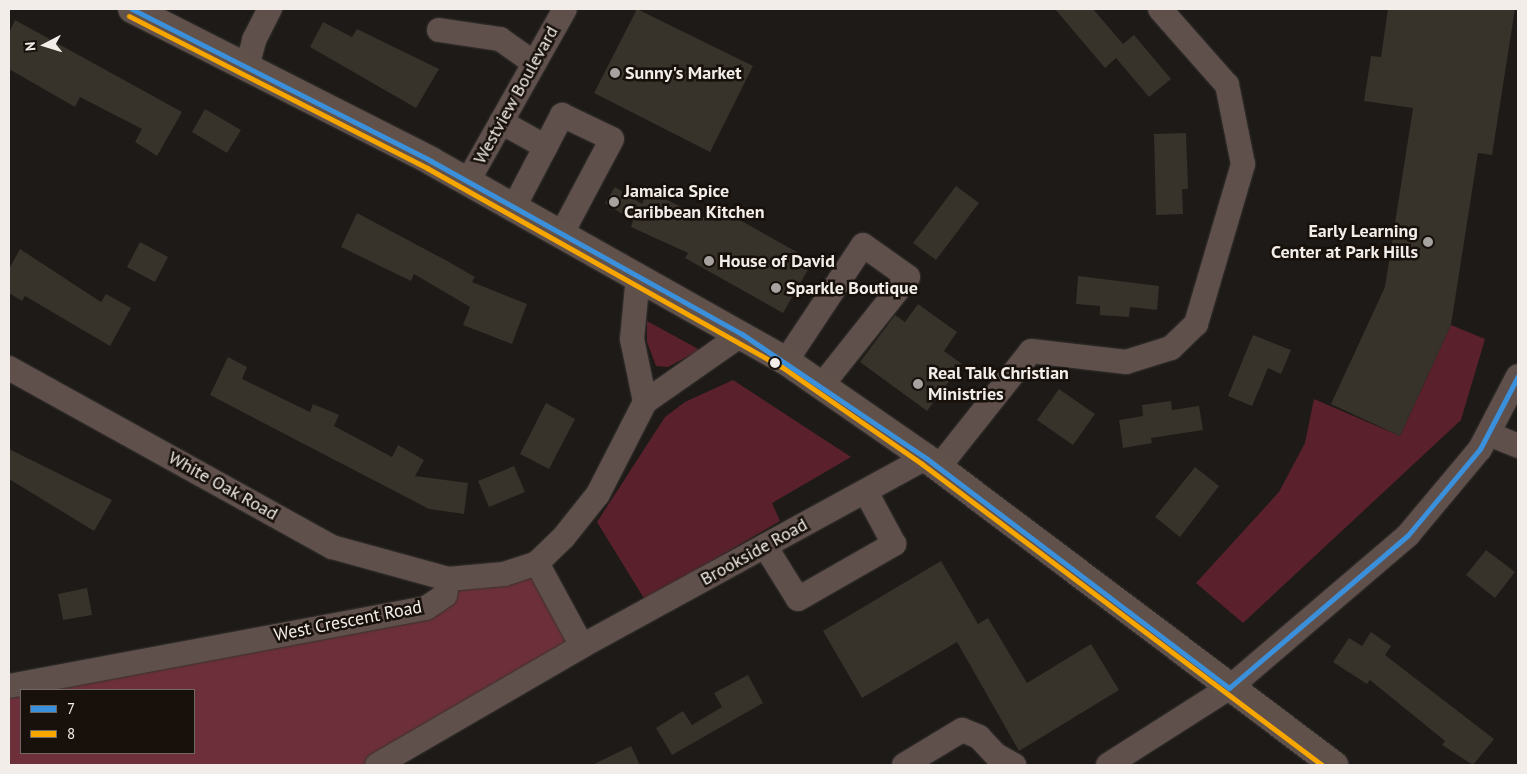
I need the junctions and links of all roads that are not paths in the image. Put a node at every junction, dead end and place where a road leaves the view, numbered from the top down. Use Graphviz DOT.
graph roads {
  1 [pos="132,9"];
  2 [pos="270,9"];
  3 [pos="565,9"];
  4 [pos="1160,9"];
  5 [pos="439,30"];
  6 [pos="534,63"];
  7 [pos="247,67"];
  8 [pos="501,122"];
  9 [pos="546,146"];
  10 [pos="468,181"];
  11 [pos="514,207"];
  12 [pos="562,233"];
  13 [pos="638,276"];
  14 [pos="742,334"];
  15 [pos="786,361"];
  16 [pos="9,368"];
  17 [pos="1518,376"];
  18 [pos="822,385"];
  19 [pos="645,402"];
  20 [pos="1489,434"];
  21 [pos="1518,446"];
  22 [pos="932,463"];
  23 [pos="866,492"];
  24 [pos="765,546"];
  25 [pos="536,562"];
  26 [pos="448,579"];
  27 [pos="582,646"];
  28 [pos="9,686"];
  29 [pos="1229,688"];
  30 [pos="377,765"];
  31 [pos="904,765"];
  32 [pos="1014,765"];
  33 [pos="1108,765"];
  34 [pos="1334,765"];
  1 -- 7 [label="main road"];
  2 -- 7 [label="street"];
  3 -- 6 [label="street, Westview Boulevard"];
  4 -- 22 [label="street"];
  5 -- 6 [label="street"];
  6 -- 8 [label="street, Westview Boulevard"];
  7 -- 10 [label="main road"];
  8 -- 9 [label="street"];
  8 -- 10 [label="street, Westview Boulevard"];
  9 -- 11 [label="street"];
  9 -- 12 [label="street"];
  10 -- 11 [label="main road"];
  11 -- 12 [label="main road"];
  12 -- 13 [label="main road"];
  13 -- 14 [label="main road"];
  13 -- 19 [label="street"];
  14 -- 15 [label="main road"];
  14 -- 19 [label="street"];
  15 -- 18 [label="main road"];
  15 -- 18 [label="street"];
  16 -- 26 [label="street, White Oak Road"];
  17 -- 20 [label="street"];
  18 -- 22 [label="main road"];
  19 -- 25 [label="street"];
  20 -- 21 [label="street"];
  20 -- 29 [label="street"];
  22 -- 23 [label="street, Brookside Road"];
  22 -- 29 [label="main road"];
  23 -- 24 [label="street, Brookside Road"];
  23 -- 24 [label="street"];
  24 -- 27 [label="street, Brookside Road"];
  25 -- 26 [label="street"];
  25 -- 27 [label="street"];
  26 -- 28 [label="street, West Crescent Road"];
  27 -- 30 [label="street, Brookside Road"];
  29 -- 33 [label="street"];
  29 -- 34 [label="main road"];
  31 -- 32 [label="street"];
}
